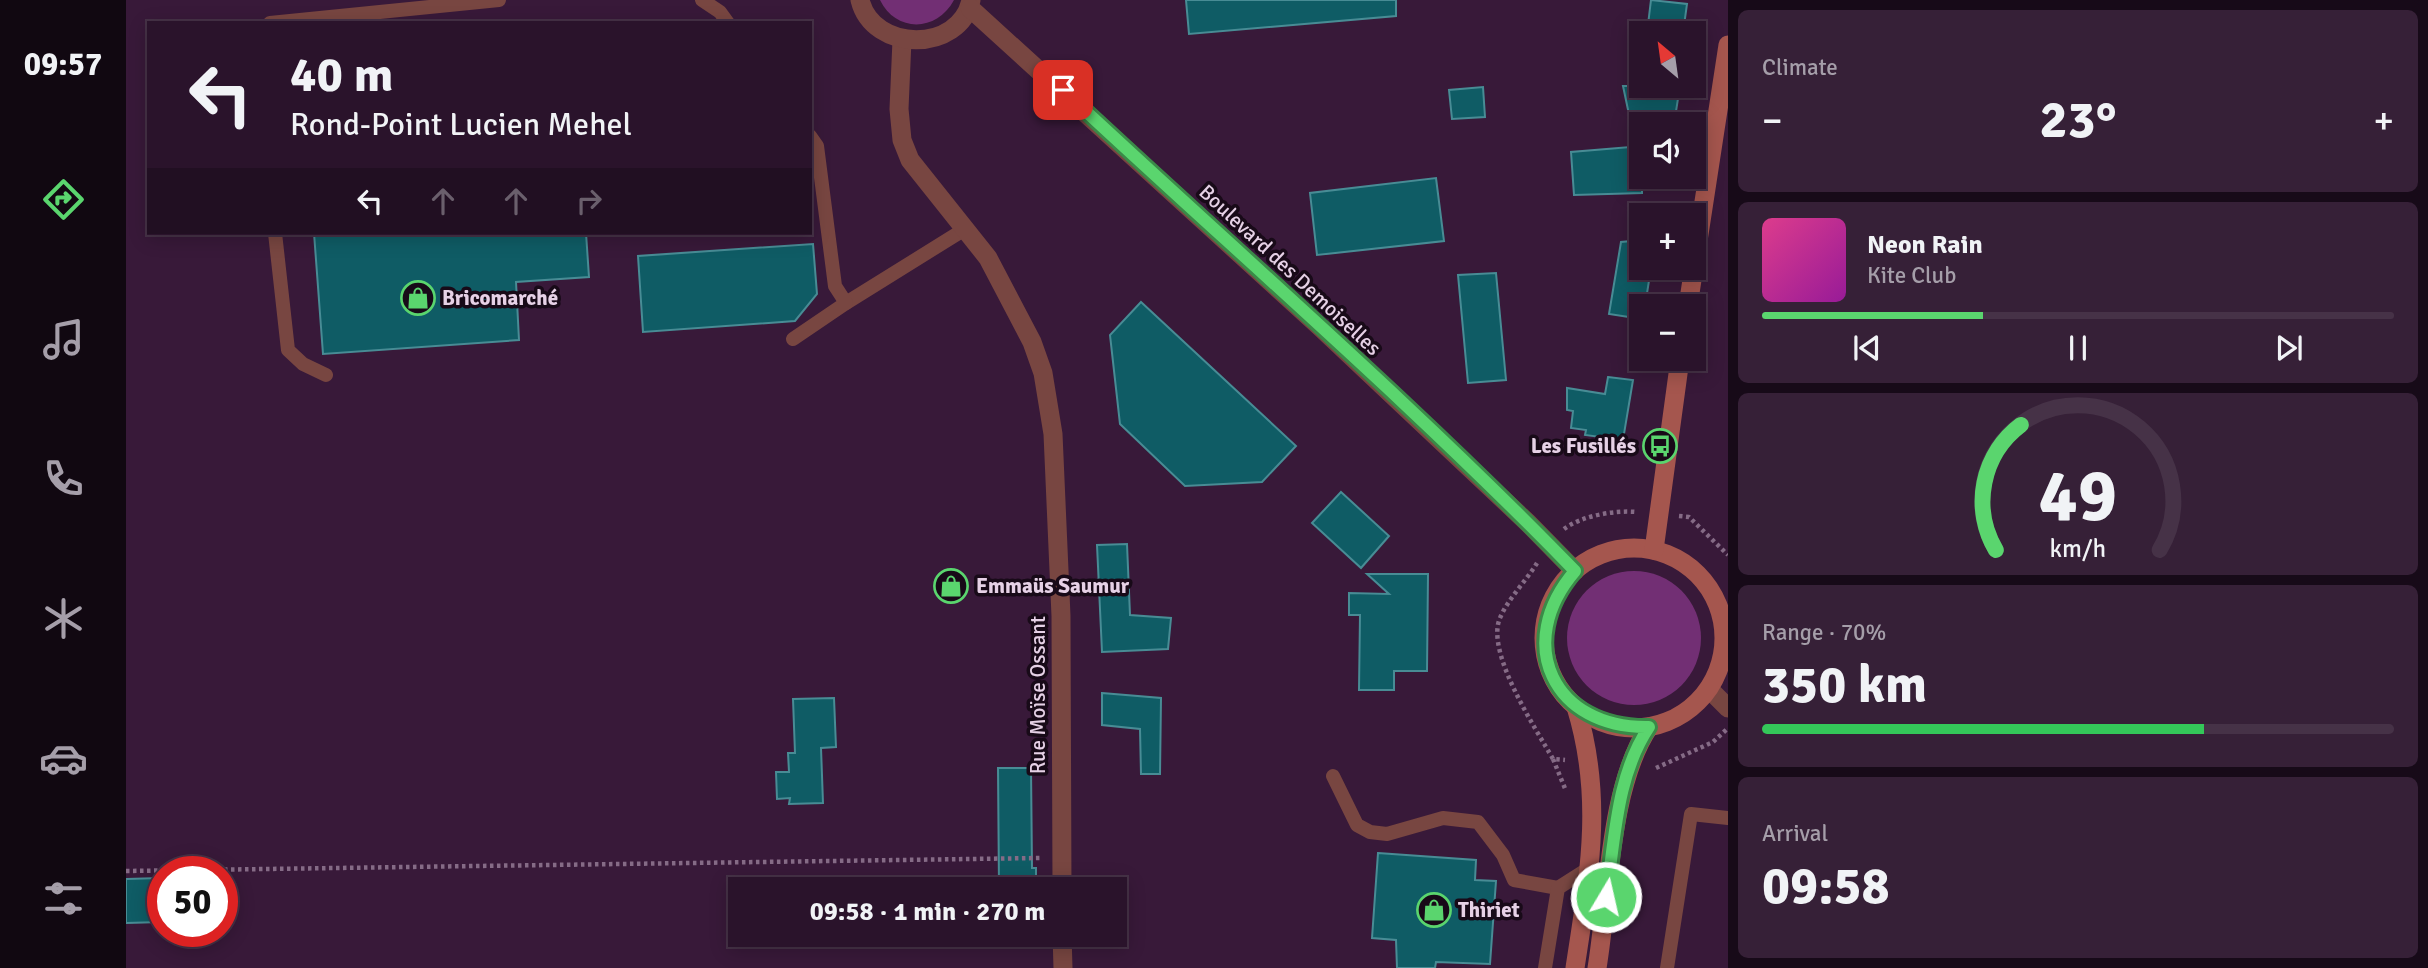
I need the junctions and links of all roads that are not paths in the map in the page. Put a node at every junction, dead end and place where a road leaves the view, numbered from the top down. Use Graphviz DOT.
graph roads {
  1 [pos="499,0"];
  2 [pos="702,0"];
  3 [pos="860,0"];
  4 [pos="971,4"];
  5 [pos="396,5"];
  6 [pos="284,21"];
  7 [pos="727,21"];
  8 [pos="902,40"];
  9 [pos="1728,45"];
  10 [pos="812,139"];
  11 [pos="965,229"];
  12 [pos="275,235"];
  13 [pos="1690,294"];
  14 [pos="846,303"];
  15 [pos="793,340"];
  16 [pos="1678,371"];
  17 [pos="326,375"];
  18 [pos="1654,550"];
  19 [pos="1575,571"];
  20 [pos="1709,689"];
  21 [pos="1576,707"];
  22 [pos="1728,708"];
  23 [pos="1649,727"];
  24 [pos="1333,776"];
  25 [pos="1728,818"];
  26 [pos="1591,867"];
  27 [pos="1062,877"];
  28 [pos="1558,888"];
  29 [pos="1062,947"];
  30 [pos="1063,968"];
  31 [pos="1545,968"];
  32 [pos="1575,968"];
  33 [pos="1597,968"];
  34 [pos="1667,968"];
  1 -- 5 [label="lane"];
  2 -- 7 [label="lane"];
  3 -- 8 [label="street"];
  4 -- 8 [label="street"];
  4 -- 19 [label="street, Boulevard des Demoiselles"];
  5 -- 6 [label="lane"];
  8 -- 11 [label="street, Rue Moïse Ossant"];
  9 -- 13 [label="main road"];
  10 -- 14 [label="lane"];
  11 -- 14 [label="lane"];
  11 -- 27 [label="street, Rue Moïse Ossant"];
  12 -- 17 [label="lane"];
  14 -- 15 [label="lane"];
  16 -- 18 [label="main road"];
  18 -- 19 [label="main road"];
  18 -- 20 [label="main road"];
  19 -- 21 [label="main road"];
  20 -- 22 [label="street"];
  20 -- 23 [label="main road"];
  21 -- 23 [label="main road"];
  21 -- 26 [label="main road"];
  23 -- 33 [label="main road"];
  24 -- 28 [label="lane"];
  25 -- 34 [label="lane"];
  26 -- 28 [label="lane"];
  26 -- 32 [label="main road"];
  28 -- 31 [label="lane"];
  29 -- 30 [label="street"];
}
